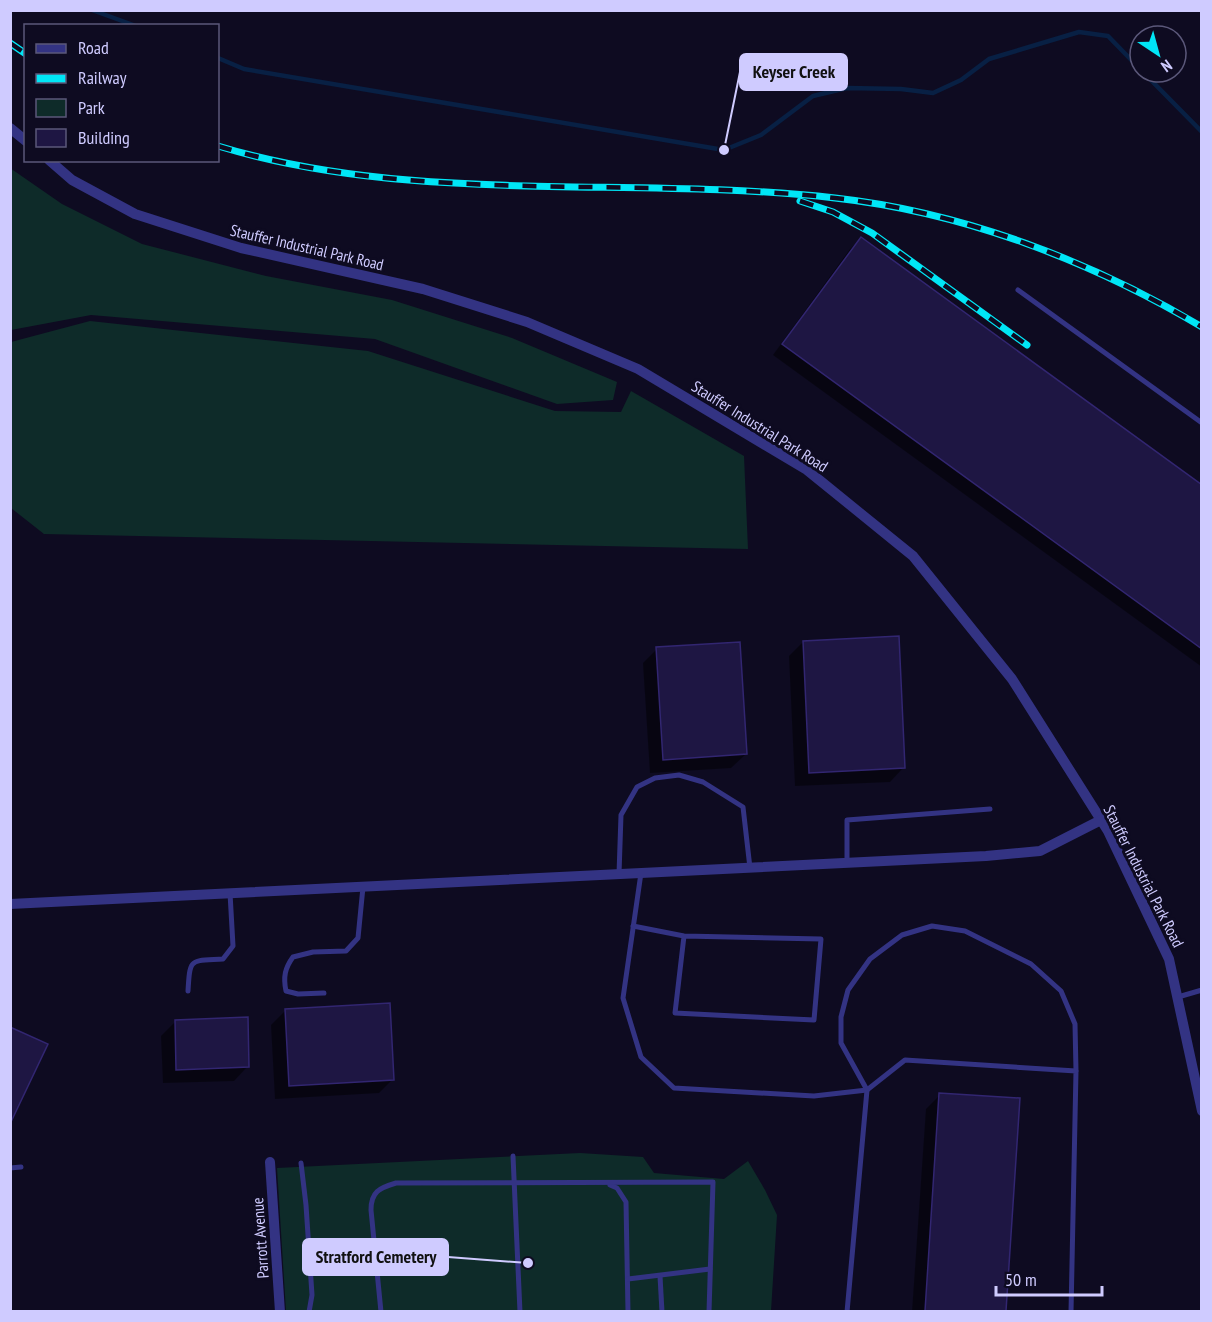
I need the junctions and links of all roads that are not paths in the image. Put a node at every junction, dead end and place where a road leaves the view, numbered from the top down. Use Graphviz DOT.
graph roads {
  1 [pos="10,128"];
  2 [pos="24,139"];
  3 [pos="51,162"];
  4 [pos="1018,290"];
  5 [pos="1202,423"];
  6 [pos="990,809"];
  7 [pos="1101,820"];
  8 [pos="847,863"];
  9 [pos="750,868"];
  10 [pos="641,873"];
  11 [pos="619,874"];
  12 [pos="363,887"];
  13 [pos="230,893"];
  14 [pos="10,904"];
  15 [pos="633,926"];
  16 [pos="684,936"];
  17 [pos="1202,990"];
  18 [pos="188,991"];
  19 [pos="324,993"];
  20 [pos="1178,997"];
  21 [pos="1076,1071"];
  22 [pos="867,1090"];
  23 [pos="1202,1111"];
  24 [pos="513,1156"];
  25 [pos="270,1162"];
  26 [pos="301,1163"];
  27 [pos="21,1167"];
  28 [pos="10,1168"];
  29 [pos="514,1183"];
  30 [pos="606,1183"];
  31 [pos="710,1269"];
  32 [pos="660,1276"];
  33 [pos="628,1279"];
  34 [pos="280,1311"];
  35 [pos="309,1311"];
  36 [pos="381,1311"];
  37 [pos="520,1311"];
  38 [pos="628,1311"];
  39 [pos="662,1311"];
  40 [pos="709,1311"];
  41 [pos="847,1311"];
  42 [pos="1071,1311"];
  1 -- 2 [label="street"];
  3 -- 7 [label="street, Stauffer Industrial Park Road"];
  4 -- 5 [label="lane"];
  6 -- 8 [label="lane"];
  7 -- 8 [label="street"];
  7 -- 20 [label="street, Stauffer Industrial Park Road"];
  8 -- 9 [label="street"];
  9 -- 10 [label="street"];
  9 -- 11 [label="lane"];
  10 -- 11 [label="street"];
  10 -- 15 [label="lane"];
  11 -- 12 [label="street"];
  12 -- 13 [label="street"];
  12 -- 19 [label="lane"];
  13 -- 14 [label="street"];
  13 -- 18 [label="lane"];
  15 -- 16 [label="lane"];
  15 -- 22 [label="lane"];
  16 -- 16 [label="lane"];
  17 -- 20 [label="lane"];
  20 -- 23 [label="street, Stauffer Industrial Park Road"];
  21 -- 22 [label="lane"];
  21 -- 22 [label="lane"];
  21 -- 42 [label="lane"];
  22 -- 41 [label="lane"];
  24 -- 29 [label="lane"];
  25 -- 34 [label="street, Parrott Avenue"];
  26 -- 35 [label="lane"];
  27 -- 28 [label="lane"];
  29 -- 30 [label="lane"];
  29 -- 36 [label="lane"];
  29 -- 37 [label="lane"];
  30 -- 31 [label="lane"];
  30 -- 33 [label="lane"];
  31 -- 32 [label="lane"];
  31 -- 40 [label="lane"];
  32 -- 33 [label="lane"];
  32 -- 39 [label="lane"];
  33 -- 38 [label="lane"];
}
